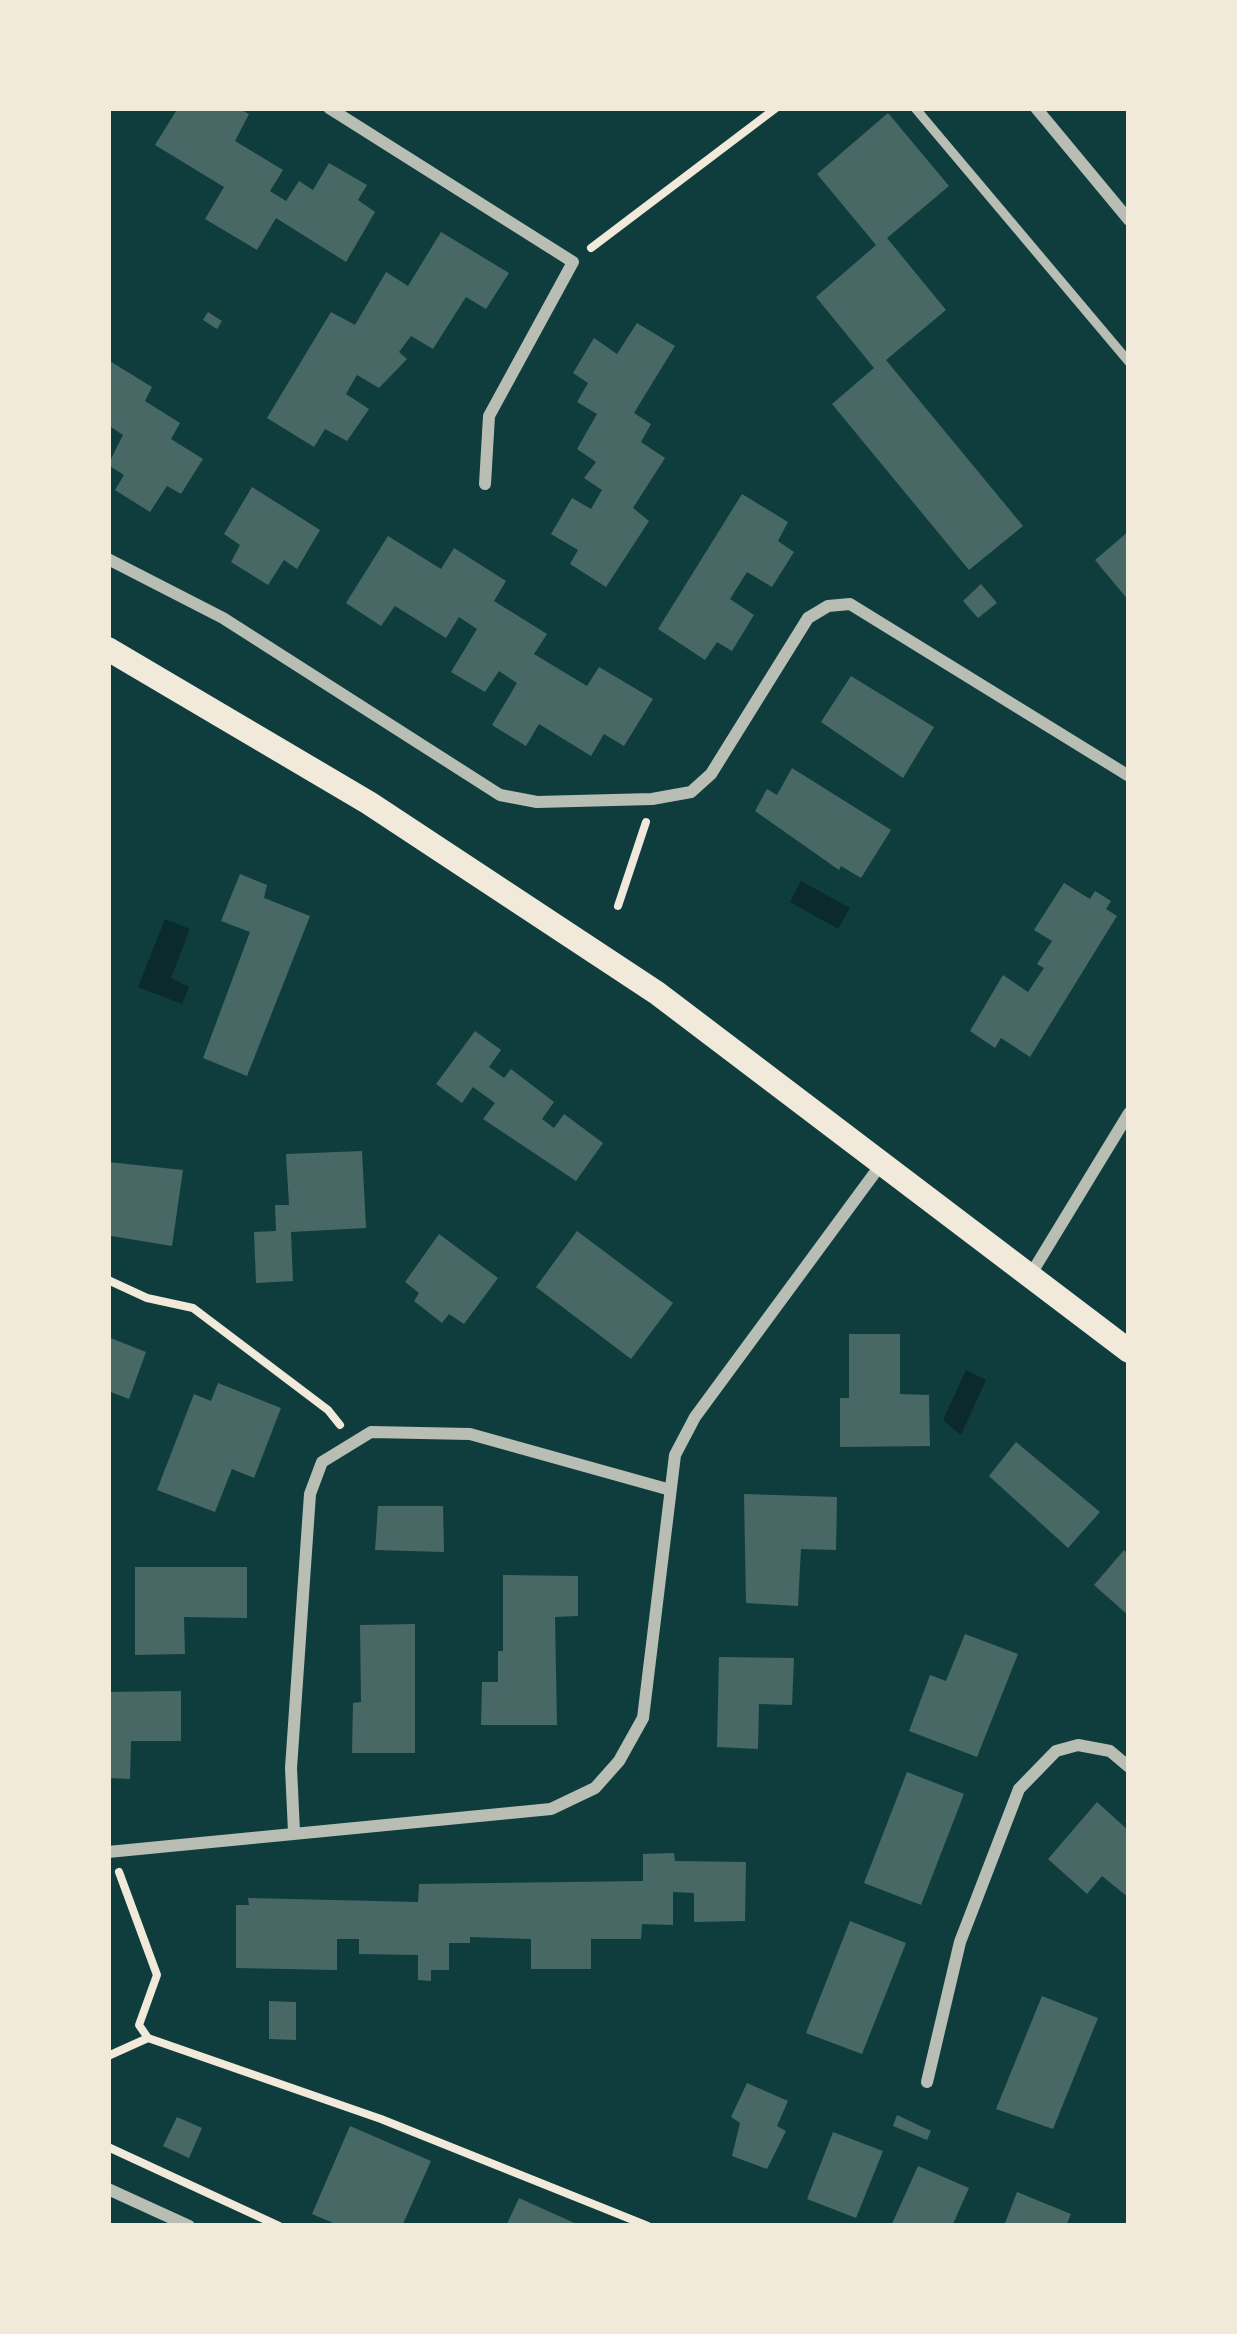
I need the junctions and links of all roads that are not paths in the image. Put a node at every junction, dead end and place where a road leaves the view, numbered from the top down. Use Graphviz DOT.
graph roads {
  1 [pos="329,108"];
  2 [pos="915,108"];
  3 [pos="1036,108"];
  4 [pos="1129,220"];
  5 [pos="1129,362"];
  6 [pos="485,484"];
  7 [pos="108,559"];
  8 [pos="108,649"];
  9 [pos="1129,776"];
  10 [pos="1129,1112"];
  11 [pos="883,1162"];
  12 [pos="1031,1274"];
  13 [pos="1129,1351"];
  14 [pos="667,1489"];
  15 [pos="1129,1767"];
  16 [pos="294,1832"];
  17 [pos="108,1852"];
  18 [pos="927,2082"];
  19 [pos="108,2189"];
  20 [pos="189,2226"];
  1 -- 6 [label="street"];
  2 -- 5 [label="lane"];
  3 -- 4 [label="street"];
  7 -- 9 [label="street"];
  8 -- 11 [label="main road"];
  10 -- 12 [label="street"];
  11 -- 12 [label="main road"];
  11 -- 14 [label="street"];
  12 -- 13 [label="main road"];
  14 -- 16 [label="street"];
  14 -- 16 [label="street"];
  15 -- 18 [label="street"];
  16 -- 17 [label="street"];
  19 -- 20 [label="street"];
}
